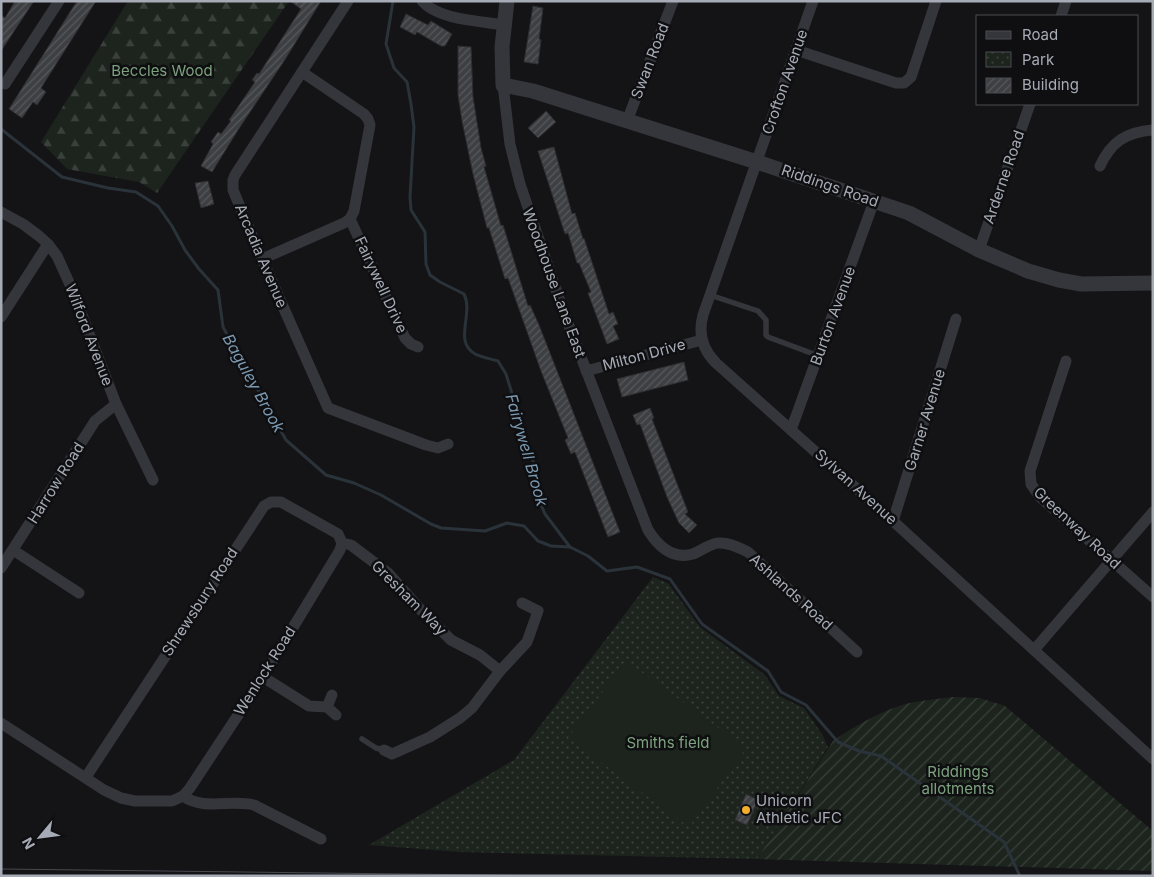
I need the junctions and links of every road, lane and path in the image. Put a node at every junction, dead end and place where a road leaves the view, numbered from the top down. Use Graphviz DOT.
graph roads {
  1 [pos="58,1"];
  2 [pos="348,1"];
  3 [pos="422,1"];
  4 [pos="507,1"];
  5 [pos="673,1"];
  6 [pos="812,1"];
  7 [pos="936,1"];
  8 [pos="1066,1"];
  9 [pos="1061,15"];
  10 [pos="504,25"];
  11 [pos="796,50"];
  12 [pos="302,72"];
  13 [pos="5,84"];
  14 [pos="503,86"];
  15 [pos="1030,105"];
  16 [pos="627,121"];
  17 [pos="1153,130"];
  18 [pos="757,162"];
  19 [pos="1100,166"];
  20 [pos="874,201"];
  21 [pos="1,212"];
  22 [pos="350,218"];
  23 [pos="48,244"];
  24 [pos="978,250"];
  25 [pos="262,259"];
  26 [pos="1153,284"];
  27 [pos="710,294"];
  28 [pos="1,317"];
  29 [pos="956,319"];
  30 [pos="702,340"];
  31 [pos="418,347"];
  32 [pos="819,356"];
  33 [pos="1066,361"];
  34 [pos="586,371"];
  35 [pos="116,404"];
  36 [pos="792,430"];
  37 [pos="448,444"];
  38 [pos="153,480"];
  39 [pos="1153,512"];
  40 [pos="893,521"];
  41 [pos="342,543"];
  42 [pos="664,549"];
  43 [pos="14,550"];
  44 [pos="1111,560"];
  45 [pos="1,568"];
  46 [pos="79,594"];
  47 [pos="1153,598"];
  48 [pos="522,603"];
  49 [pos="1034,650"];
  50 [pos="857,652"];
  51 [pos="500,671"];
  52 [pos="263,677"];
  53 [pos="332,695"];
  54 [pos="327,707"];
  55 [pos="336,715"];
  56 [pos="1,723"];
  57 [pos="362,739"];
  58 [pos="389,756"];
  59 [pos="1153,759"];
  60 [pos="86,777"];
  61 [pos="183,796"];
  62 [pos="321,839"];
  1 -- 13 [label="street"];
  2 -- 12 [label="street, Arcadia Avenue"];
  3 -- 10 [label="street"];
  4 -- 10 [label="street, Woodhouse Lane East"];
  5 -- 16 [label="street, Swan Road"];
  6 -- 11 [label="street, Crofton Avenue"];
  7 -- 11 [label="street"];
  8 -- 9 [label="street"];
  10 -- 14 [label="street, Woodhouse Lane East"];
  11 -- 18 [label="street, Crofton Avenue"];
  12 -- 22 [label="street"];
  12 -- 25 [label="street, Arcadia Avenue"];
  14 -- 16 [label="street, Riddings Road"];
  14 -- 34 [label="street, Woodhouse Lane East"];
  15 -- 24 [label="street, Arderne Road"];
  16 -- 18 [label="street, Riddings Road"];
  17 -- 19 [label="street"];
  18 -- 20 [label="street, Riddings Road"];
  18 -- 27 [label="street"];
  20 -- 24 [label="street, Riddings Road"];
  20 -- 32 [label="street, Burton Avenue"];
  21 -- 23 [label="street, Wilford Avenue"];
  22 -- 25 [label="street"];
  22 -- 31 [label="street, Fairywell Drive"];
  23 -- 28 [label="street"];
  23 -- 35 [label="street, Wilford Avenue"];
  24 -- 26 [label="street, Riddings Road"];
  25 -- 37 [label="street, Arcadia Avenue"];
  27 -- 30 [label="street"];
  27 -- 32 [label="lane"];
  29 -- 40 [label="street, Garner Avenue"];
  30 -- 34 [label="street, Milton Drive"];
  30 -- 36 [label="street, Sylvan Avenue"];
  32 -- 36 [label="street, Burton Avenue"];
  33 -- 44 [label="street, Greenway Road"];
  34 -- 42 [label="street, Woodhouse Lane East"];
  35 -- 38 [label="street, Wilford Avenue"];
  35 -- 43 [label="street, Harrow Road"];
  36 -- 40 [label="street, Sylvan Avenue"];
  39 -- 44 [label="street"];
  40 -- 49 [label="street, Sylvan Avenue"];
  41 -- 51 [label="street, Gresham Way"];
  41 -- 52 [label="street, Wenlock Road"];
  41 -- 60 [label="street, Shrewsbury Road"];
  42 -- 50 [label="street, Ashlands Road"];
  43 -- 45 [label="street, Harrow Road"];
  43 -- 46 [label="street"];
  44 -- 47 [label="street, Greenway Road"];
  44 -- 49 [label="street"];
  48 -- 51 [label="street"];
  49 -- 59 [label="street, Sylvan Avenue"];
  51 -- 58 [label="street"];
  52 -- 54 [label="street"];
  52 -- 61 [label="street, Wenlock Road"];
  53 -- 54 [label="street"];
  54 -- 55 [label="street"];
  56 -- 60 [label="street"];
  57 -- 58 [label="lane"];
  60 -- 61 [label="street"];
  61 -- 62 [label="street"];
}
